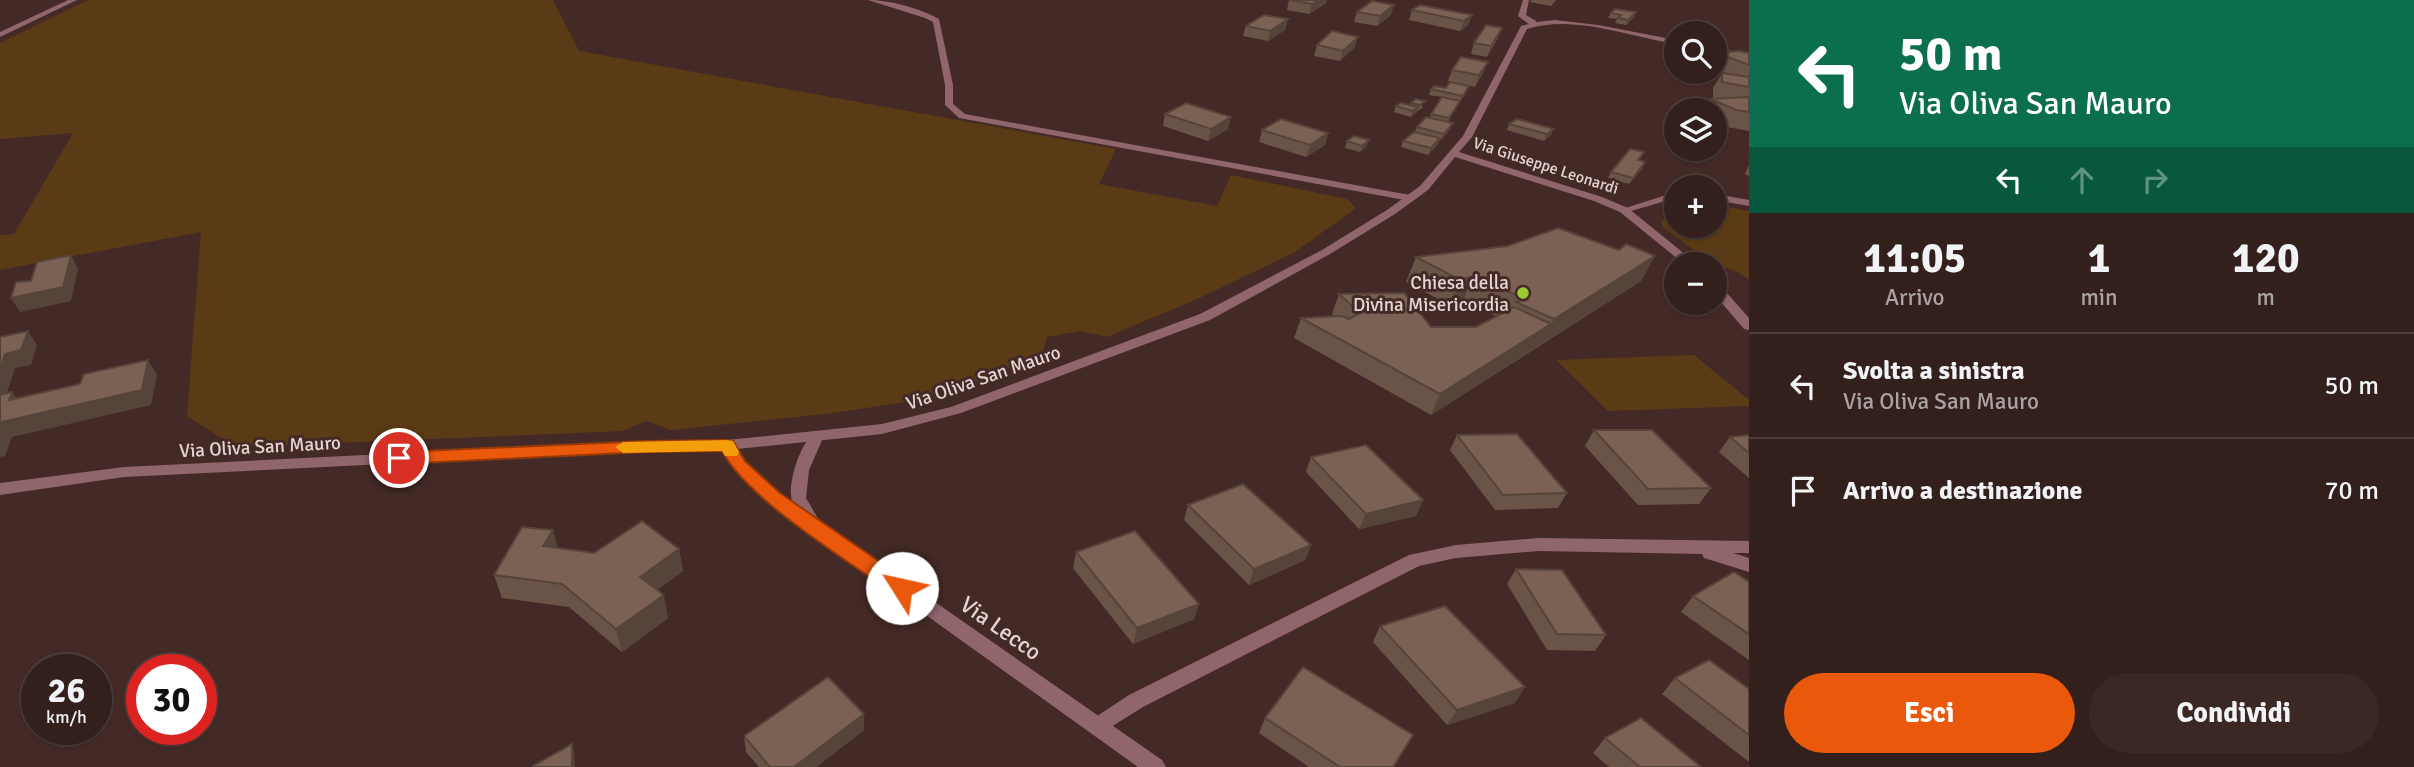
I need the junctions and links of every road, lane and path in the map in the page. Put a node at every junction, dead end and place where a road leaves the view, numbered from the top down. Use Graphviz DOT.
graph roads {
  1 [pos="75,0"];
  2 [pos="871,0"];
  3 [pos="1526,0"];
  4 [pos="1533,23"];
  5 [pos="0,35"];
  6 [pos="1664,40"];
  7 [pos="1727,52"];
  8 [pos="1749,56"];
  9 [pos="1455,154"];
  10 [pos="1410,198"];
  11 [pos="1664,198"];
  12 [pos="1727,199"];
  13 [pos="1749,203"];
  14 [pos="1624,210"];
  15 [pos="1676,252"];
  16 [pos="1727,301"];
  17 [pos="1749,326"];
  18 [pos="816,438"];
  19 [pos="727,446"];
  20 [pos="0,488"];
  21 [pos="815,526"];
  22 [pos="1679,546"];
  23 [pos="1749,547"];
  24 [pos="1749,565"];
  25 [pos="1098,726"];
  26 [pos="1155,767"];
  1 -- 5 [label="street"];
  2 -- 10 [label="street"];
  3 -- 4 [label="street"];
  4 -- 6 [label="street"];
  4 -- 9 [label="street, Via Oliva San Mauro"];
  7 -- 8 [label="street"];
  9 -- 10 [label="street, Via Oliva San Mauro"];
  9 -- 14 [label="street, Via Giuseppe Leonardi"];
  10 -- 18 [label="street, Via Oliva San Mauro"];
  11 -- 14 [label="street"];
  12 -- 13 [label="street"];
  14 -- 15 [label="street, Via Giuseppe Leonardi"];
  16 -- 17 [label="street"];
  18 -- 19 [label="street, Via Oliva San Mauro"];
  18 -- 21 [label="street"];
  19 -- 20 [label="street, Via Oliva San Mauro"];
  19 -- 21 [label="street, Via Lecco"];
  21 -- 25 [label="street, Via Lecco"];
  22 -- 23 [label="street"];
  22 -- 24 [label="street"];
  22 -- 25 [label="street"];
  25 -- 26 [label="street, Via Lecco"];
}
